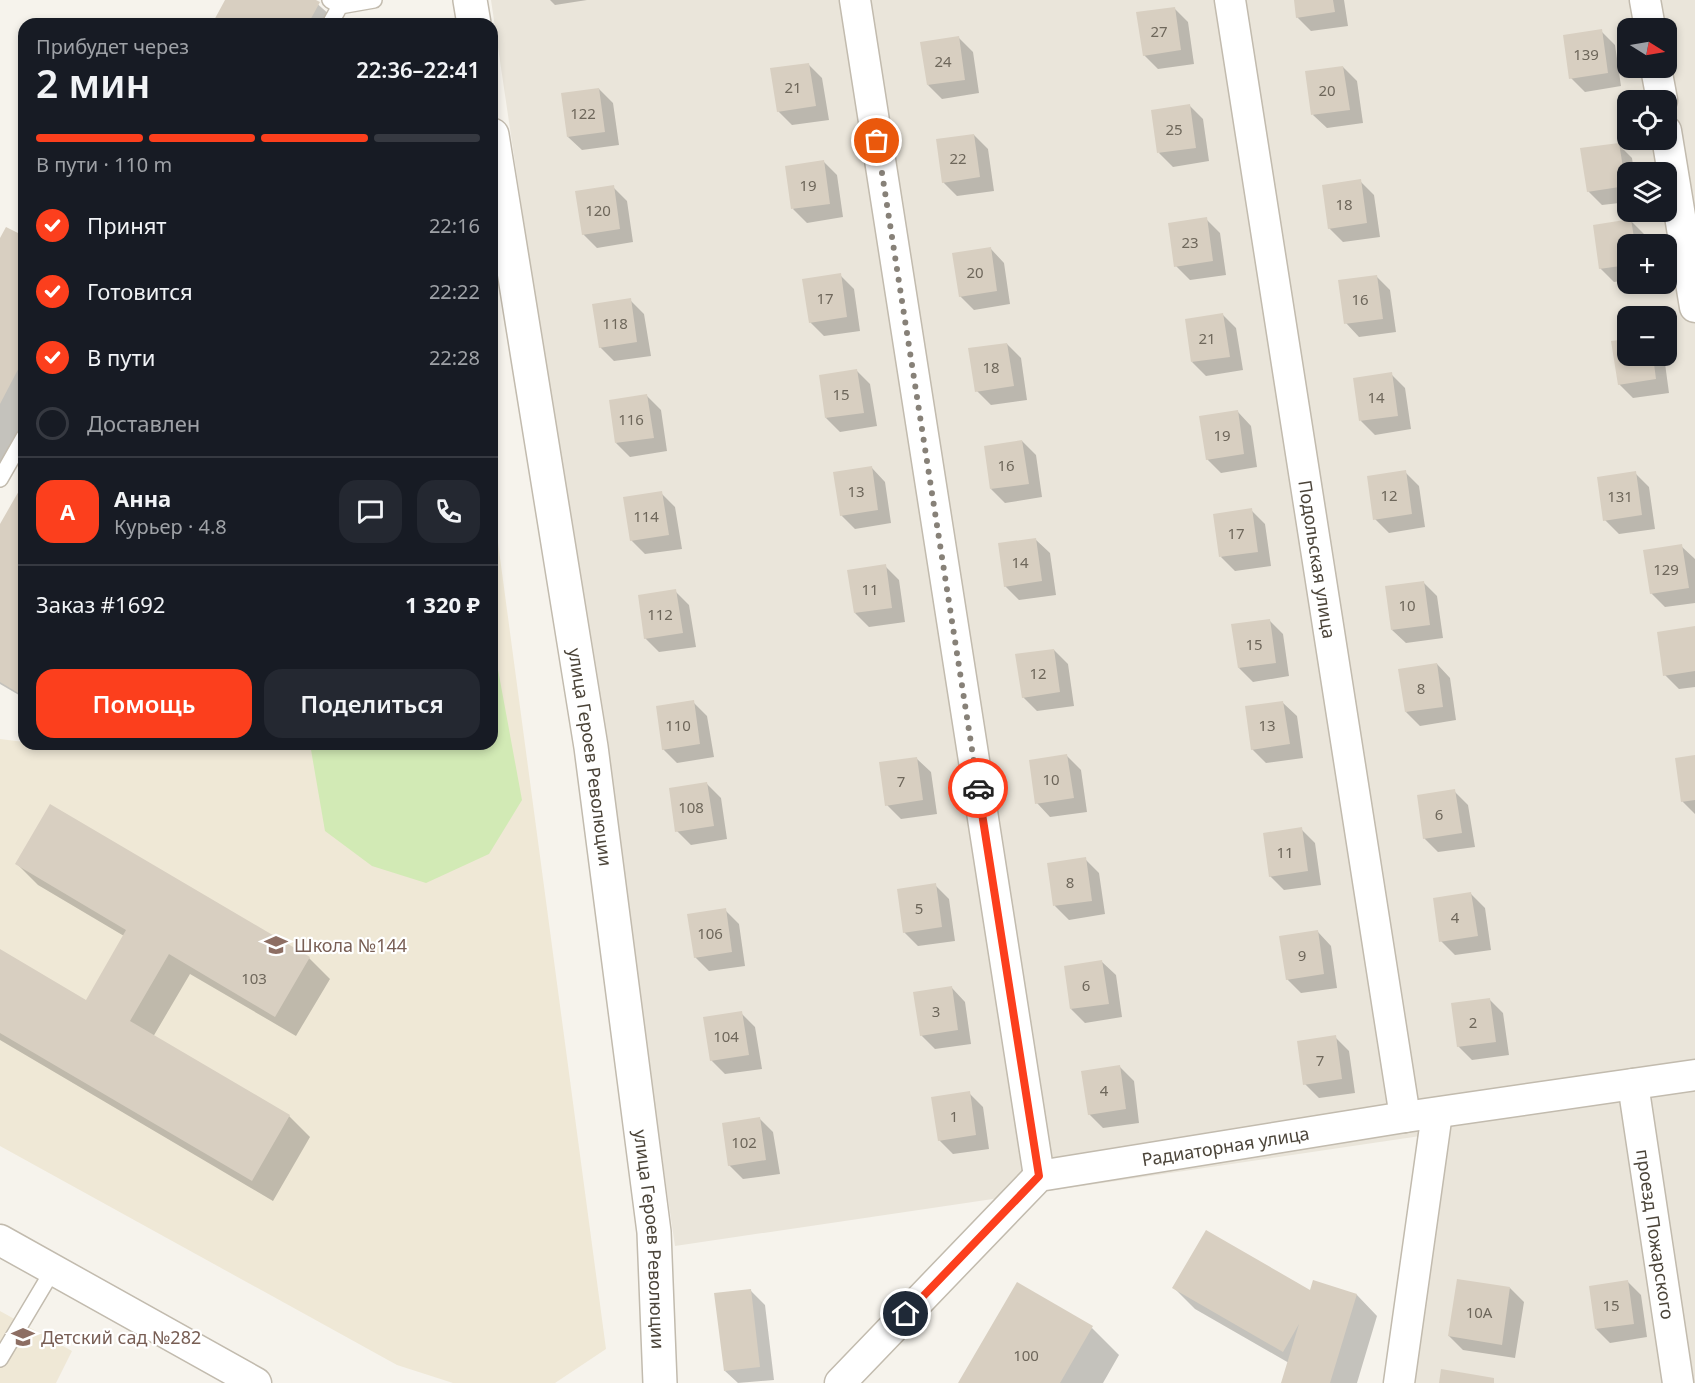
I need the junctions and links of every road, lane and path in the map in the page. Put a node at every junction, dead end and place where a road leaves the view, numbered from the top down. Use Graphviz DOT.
graph roads {
  1 [pos="374,0"];
  2 [pos="470,0"];
  3 [pos="855,0"];
  4 [pos="1230,0"];
  5 [pos="1645,0"];
  6 [pos="335,3"];
  7 [pos="331,18"];
  8 [pos="473,18"];
  9 [pos="1648,18"];
  10 [pos="1669,150"];
  11 [pos="498,172"];
  12 [pos="1695,307"];
  13 [pos="18,448"];
  14 [pos="0,479"];
  15 [pos="1695,1075"];
  16 [pos="1633,1084"];
  17 [pos="1437,1113"];
  18 [pos="1405,1118"];
  19 [pos="1039,1176"];
  20 [pos="0,1240"];
  21 [pos="53,1270"];
  22 [pos="0,1359"];
  23 [pos="256,1383"];
  24 [pos="660,1383"];
  25 [pos="840,1383"];
  26 [pos="1399,1383"];
  27 [pos="1678,1383"];
  1 -- 6 [label="lane"];
  2 -- 8 [label="street"];
  3 -- 19 [label="street"];
  4 -- 18 [label="street, Подольская улица"];
  5 -- 9 [label="street"];
  6 -- 7 [label="lane"];
  10 -- 12 [label="street"];
  11 -- 24 [label="street, улица Героев Революции"];
  13 -- 14 [label="lane"];
  15 -- 16 [label="street, Радиаторная улица"];
  16 -- 17 [label="street, Радиаторная улица"];
  16 -- 27 [label="street, проезд Пожарского"];
  17 -- 18 [label="street, Радиаторная улица"];
  17 -- 26 [label="street"];
  18 -- 19 [label="street, Радиаторная улица"];
  19 -- 25 [label="street"];
  20 -- 21 [label="street"];
  21 -- 22 [label="lane"];
  21 -- 23 [label="street"];
}
